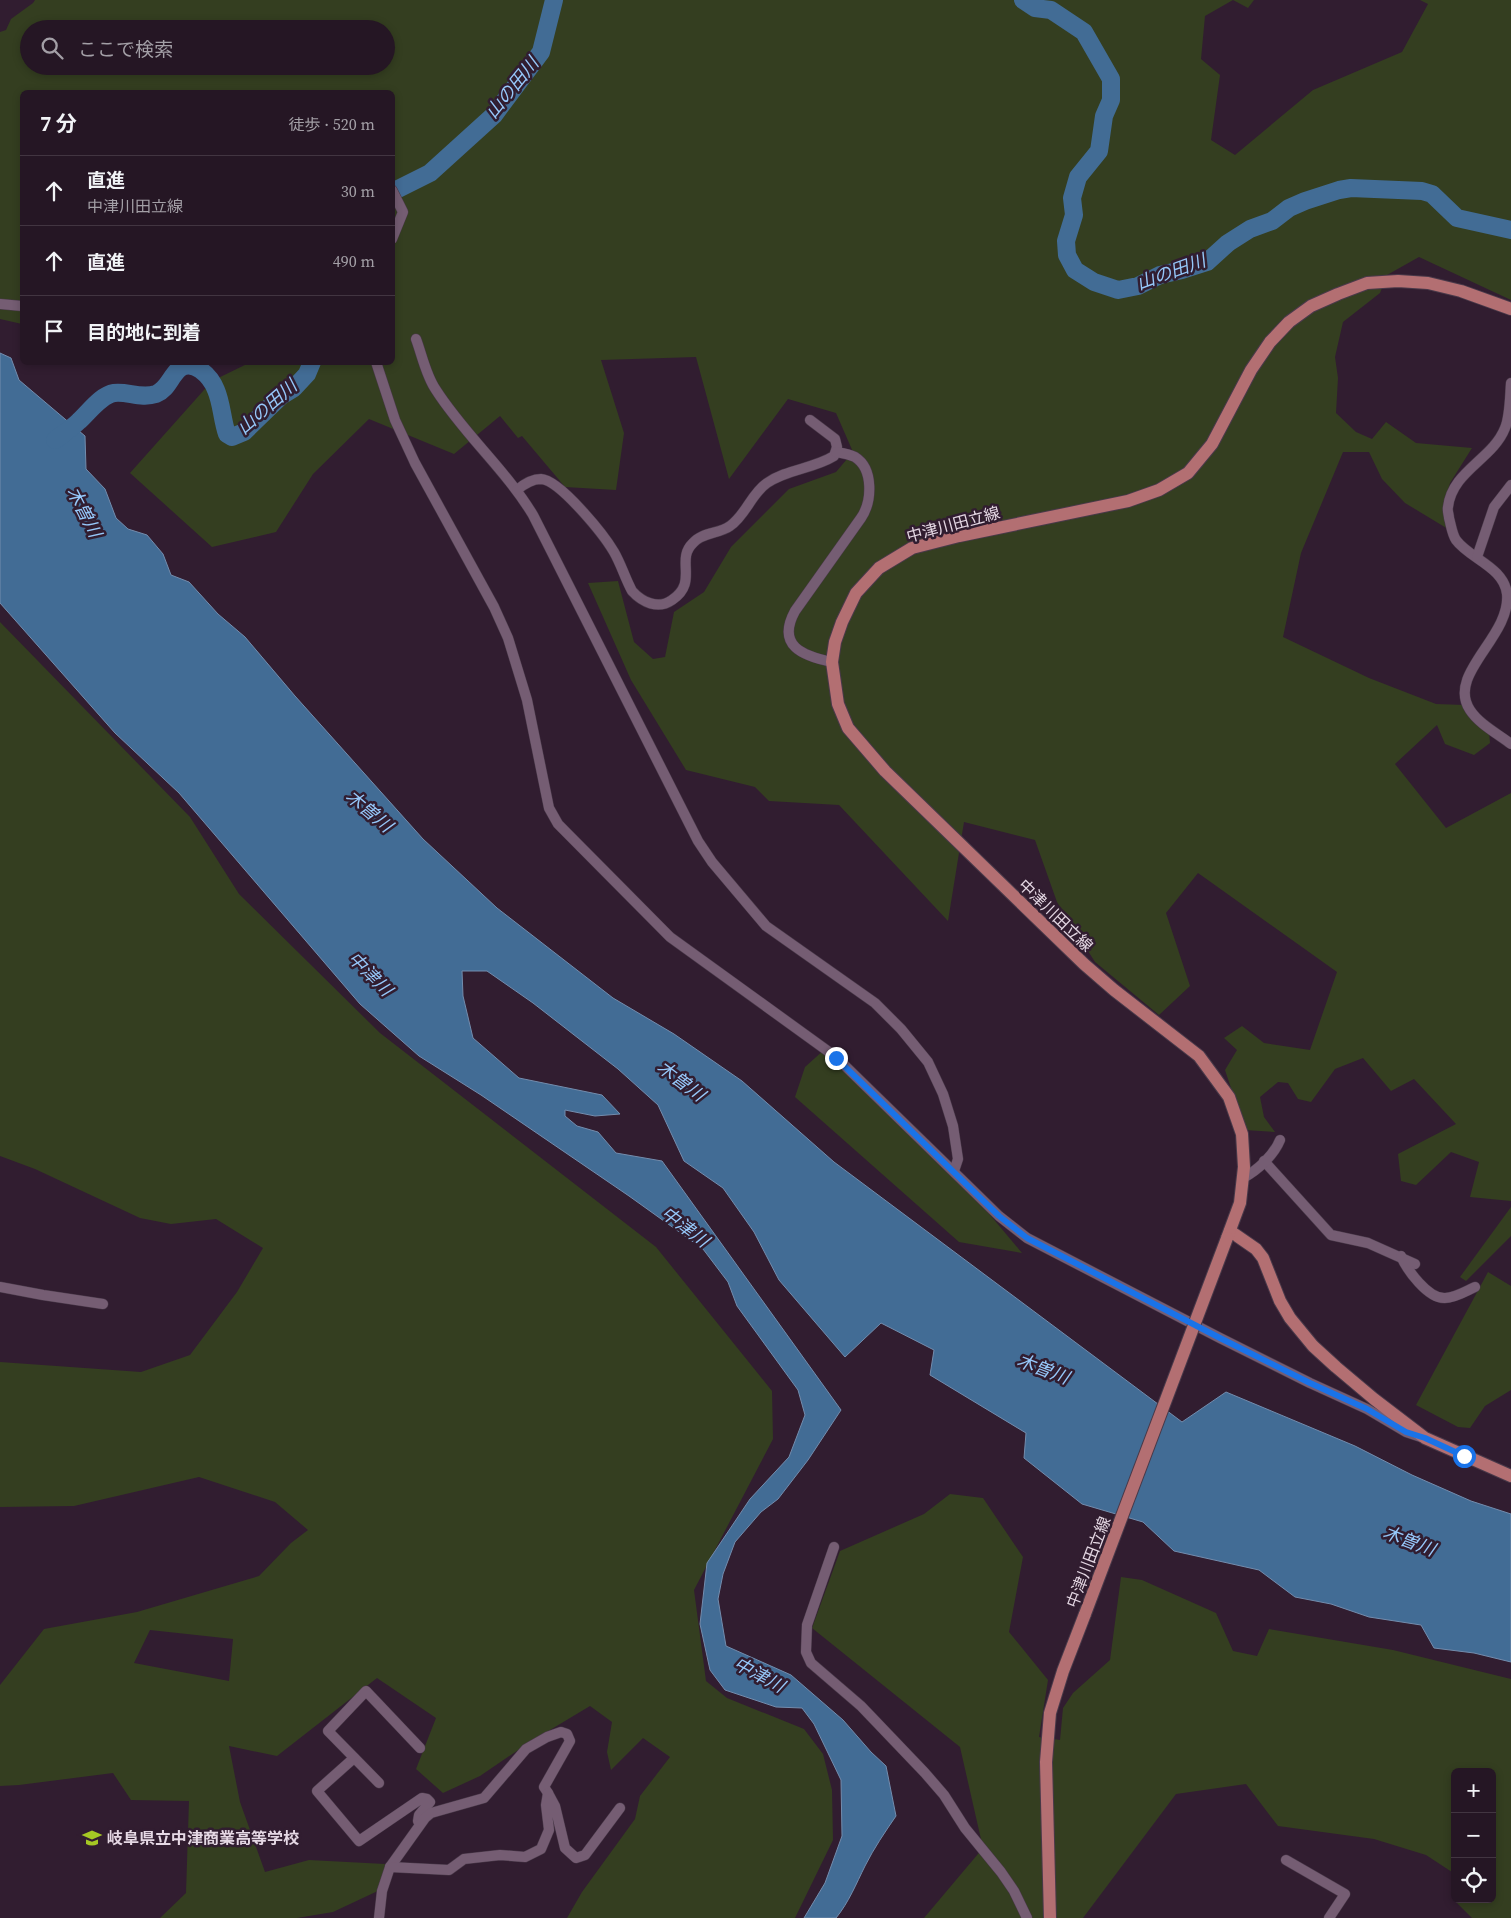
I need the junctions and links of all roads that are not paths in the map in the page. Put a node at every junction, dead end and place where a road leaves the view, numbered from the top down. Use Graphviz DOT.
graph roads {
  1 [pos="395,195"];
  2 [pos="395,232"];
  3 [pos="0,304"];
  4 [pos="20,306"];
  5 [pos="1511,309"];
  6 [pos="416,339"];
  7 [pos="377,365"];
  8 [pos="1511,383"];
  9 [pos="810,420"];
  10 [pos="836,452"];
  11 [pos="1511,485"];
  12 [pos="517,490"];
  13 [pos="1477,558"];
  14 [pos="832,662"];
  15 [pos="1511,744"];
  16 [pos="1280,1140"];
  17 [pos="1264,1161"];
  18 [pos="954,1172"];
  19 [pos="1243,1178"];
  20 [pos="1229,1235"];
  21 [pos="1400,1256"];
  22 [pos="1415,1264"];
  23 [pos="0,1287"];
  24 [pos="1475,1287"];
  25 [pos="103,1304"];
  26 [pos="1370,1404"];
  27 [pos="1511,1476"];
  28 [pos="834,1547"];
  29 [pos="420,1748"];
  30 [pos="354,1758"];
  31 [pos="379,1783"];
  32 [pos="548,1793"];
  33 [pos="620,1808"];
  34 [pos="417,1828"];
  35 [pos="1286,1860"];
  36 [pos="390,1867"];
  37 [pos="379,1918"];
  38 [pos="1027,1918"];
  39 [pos="1050,1918"];
  40 [pos="1329,1918"];
  1 -- 2 [label="street"];
  3 -- 4 [label="street"];
  5 -- 14 [label="main road, 中津川田立線"];
  6 -- 12 [label="street"];
  7 -- 18 [label="street"];
  8 -- 13 [label="street"];
  9 -- 10 [label="street"];
  10 -- 12 [label="street"];
  10 -- 14 [label="street"];
  11 -- 13 [label="street"];
  12 -- 18 [label="street"];
  13 -- 15 [label="street"];
  14 -- 19 [label="main road, 中津川田立線"];
  16 -- 17 [label="street"];
  17 -- 19 [label="street"];
  17 -- 21 [label="street"];
  18 -- 26 [label="street"];
  19 -- 20 [label="main road, 中津川田立線"];
  20 -- 26 [label="main road"];
  20 -- 39 [label="main road, 中津川田立線, bridge"];
  21 -- 22 [label="street"];
  21 -- 24 [label="street"];
  23 -- 25 [label="street"];
  26 -- 27 [label="main road"];
  28 -- 38 [label="street"];
  29 -- 30 [label="street"];
  30 -- 31 [label="street"];
  30 -- 34 [label="street"];
  32 -- 33 [label="street"];
  32 -- 34 [label="street"];
  32 -- 36 [label="street"];
  34 -- 36 [label="street"];
  35 -- 40 [label="street"];
  36 -- 37 [label="street"];
}
